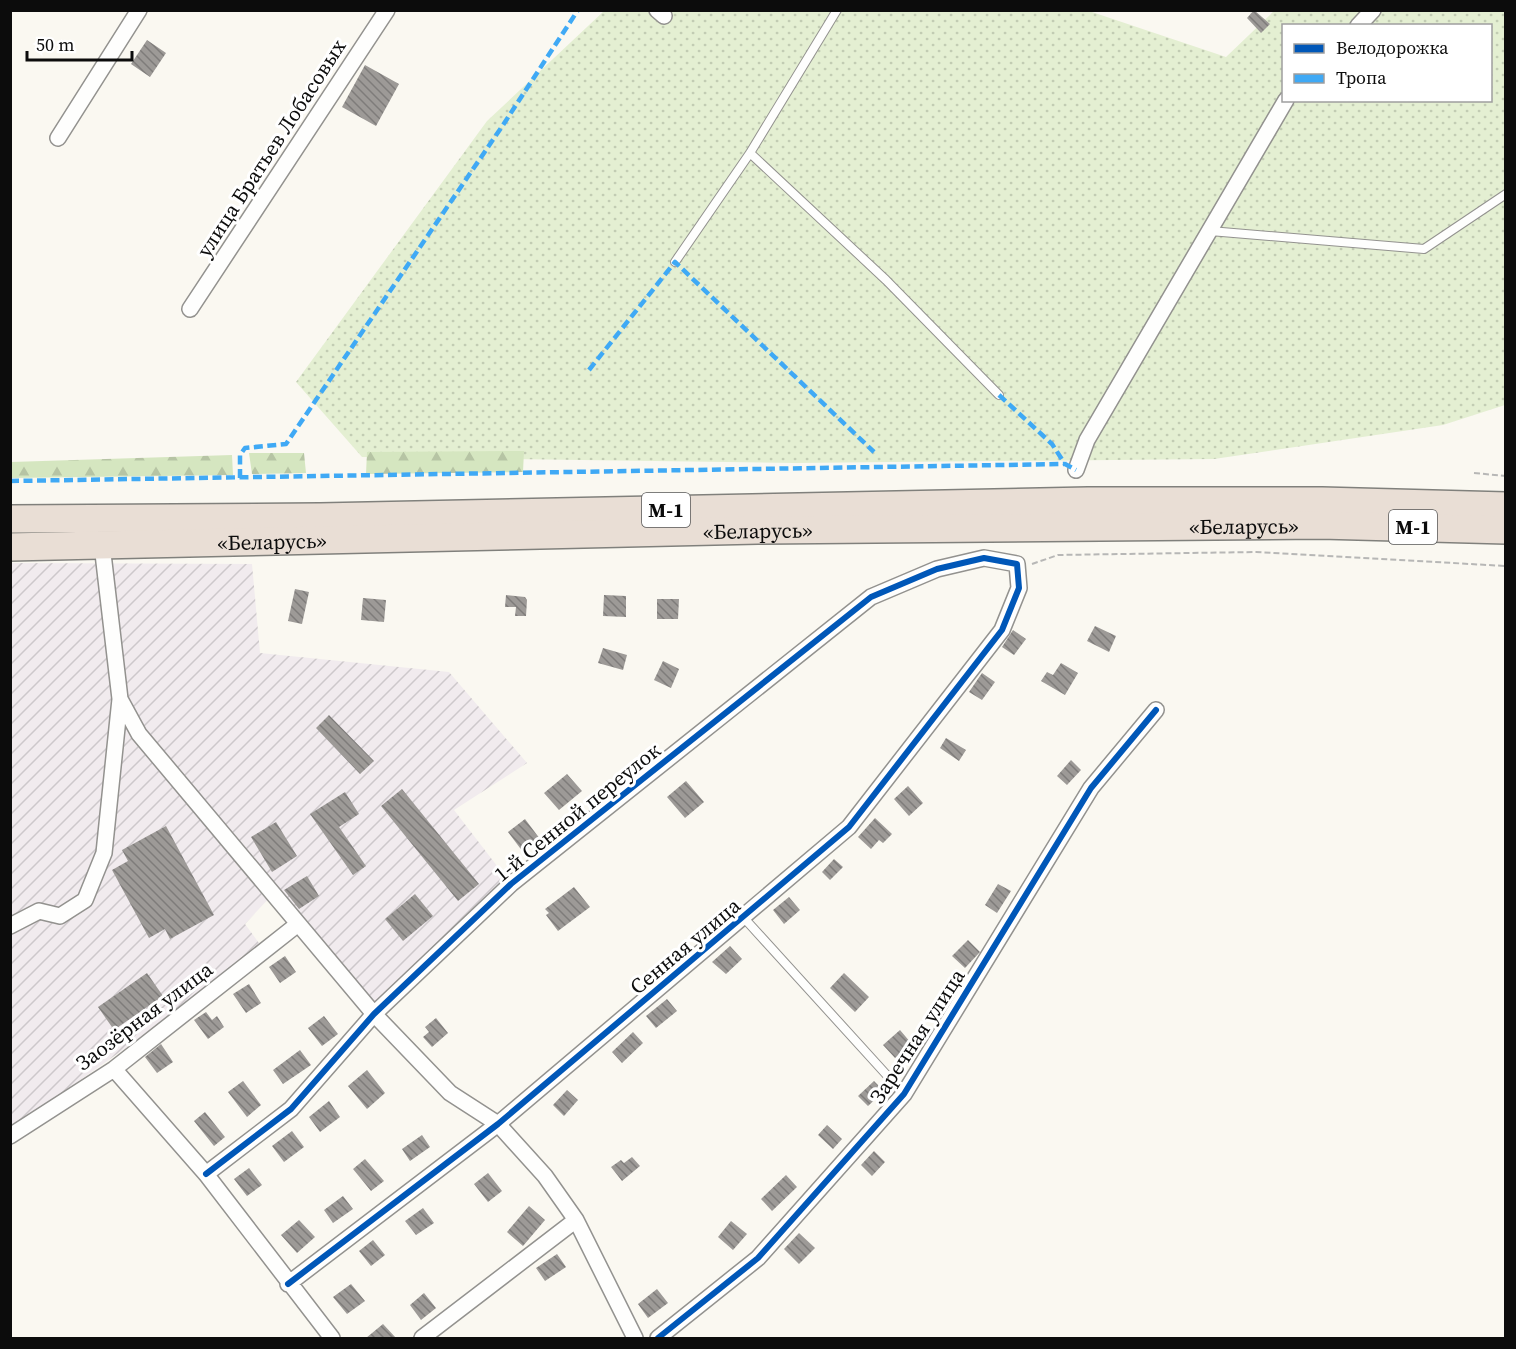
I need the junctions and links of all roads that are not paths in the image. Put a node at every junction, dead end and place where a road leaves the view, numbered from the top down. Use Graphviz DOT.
graph roads {
  1 [pos="139,10"];
  2 [pos="387,10"];
  3 [pos="837,10"];
  4 [pos="1373,10"];
  5 [pos="1360,24"];
  6 [pos="1285,102"];
  7 [pos="58,138"];
  8 [pos="750,153"];
  9 [pos="1506,194"];
  10 [pos="1209,231"];
  11 [pos="675,262"];
  12 [pos="190,309"];
  13 [pos="999,395"];
  14 [pos="1076,470"];
  15 [pos="1506,506"];
  16 [pos="10,519"];
  17 [pos="1506,530"];
  18 [pos="102,545"];
  19 [pos="10,548"];
  20 [pos="1017,566"];
  21 [pos="120,699"];
  22 [pos="1156,710"];
  23 [pos="744,918"];
  24 [pos="298,924"];
  25 [pos="10,926"];
  26 [pos="374,1014"];
  27 [pos="114,1069"];
  28 [pos="904,1094"];
  29 [pos="498,1124"];
  30 [pos="10,1136"];
  31 [pos="206,1174"];
  32 [pos="576,1220"];
  33 [pos="288,1284"];
  34 [pos="332,1338"];
  35 [pos="422,1338"];
  36 [pos="635,1338"];
  37 [pos="658,1338"];
  1 -- 7 [label="street"];
  2 -- 12 [label="street, улица Братьев Лобасовых"];
  3 -- 8 [label="lane"];
  4 -- 5 [label="street"];
  6 -- 10 [label="street"];
  8 -- 11 [label="lane"];
  8 -- 13 [label="lane"];
  9 -- 10 [label="lane"];
  10 -- 14 [label="street"];
  15 -- 16 [label="highway, «Беларусь» / М-1"];
  17 -- 18 [label="highway, «Беларусь» / М-1"];
  18 -- 19 [label="highway, «Беларусь» / М-1"];
  18 -- 21 [label="street"];
  20 -- 23 [label="street, Сенная улица"];
  20 -- 26 [label="street, 1-й Сенной переулок"];
  21 -- 24 [label="street"];
  21 -- 25 [label="street"];
  22 -- 28 [label="street, Заречная улица"];
  23 -- 28 [label="lane"];
  23 -- 29 [label="street, Сенная улица"];
  24 -- 26 [label="street"];
  24 -- 27 [label="street, Заозёрная улица"];
  26 -- 29 [label="street"];
  26 -- 31 [label="street, 1-й Сенной переулок"];
  27 -- 30 [label="street, Заозёрная улица"];
  27 -- 31 [label="street"];
  28 -- 37 [label="street, Заречная улица"];
  29 -- 32 [label="street"];
  29 -- 33 [label="street, Сенная улица"];
  31 -- 33 [label="street"];
  32 -- 35 [label="street"];
  32 -- 36 [label="street"];
  33 -- 34 [label="street"];
}
